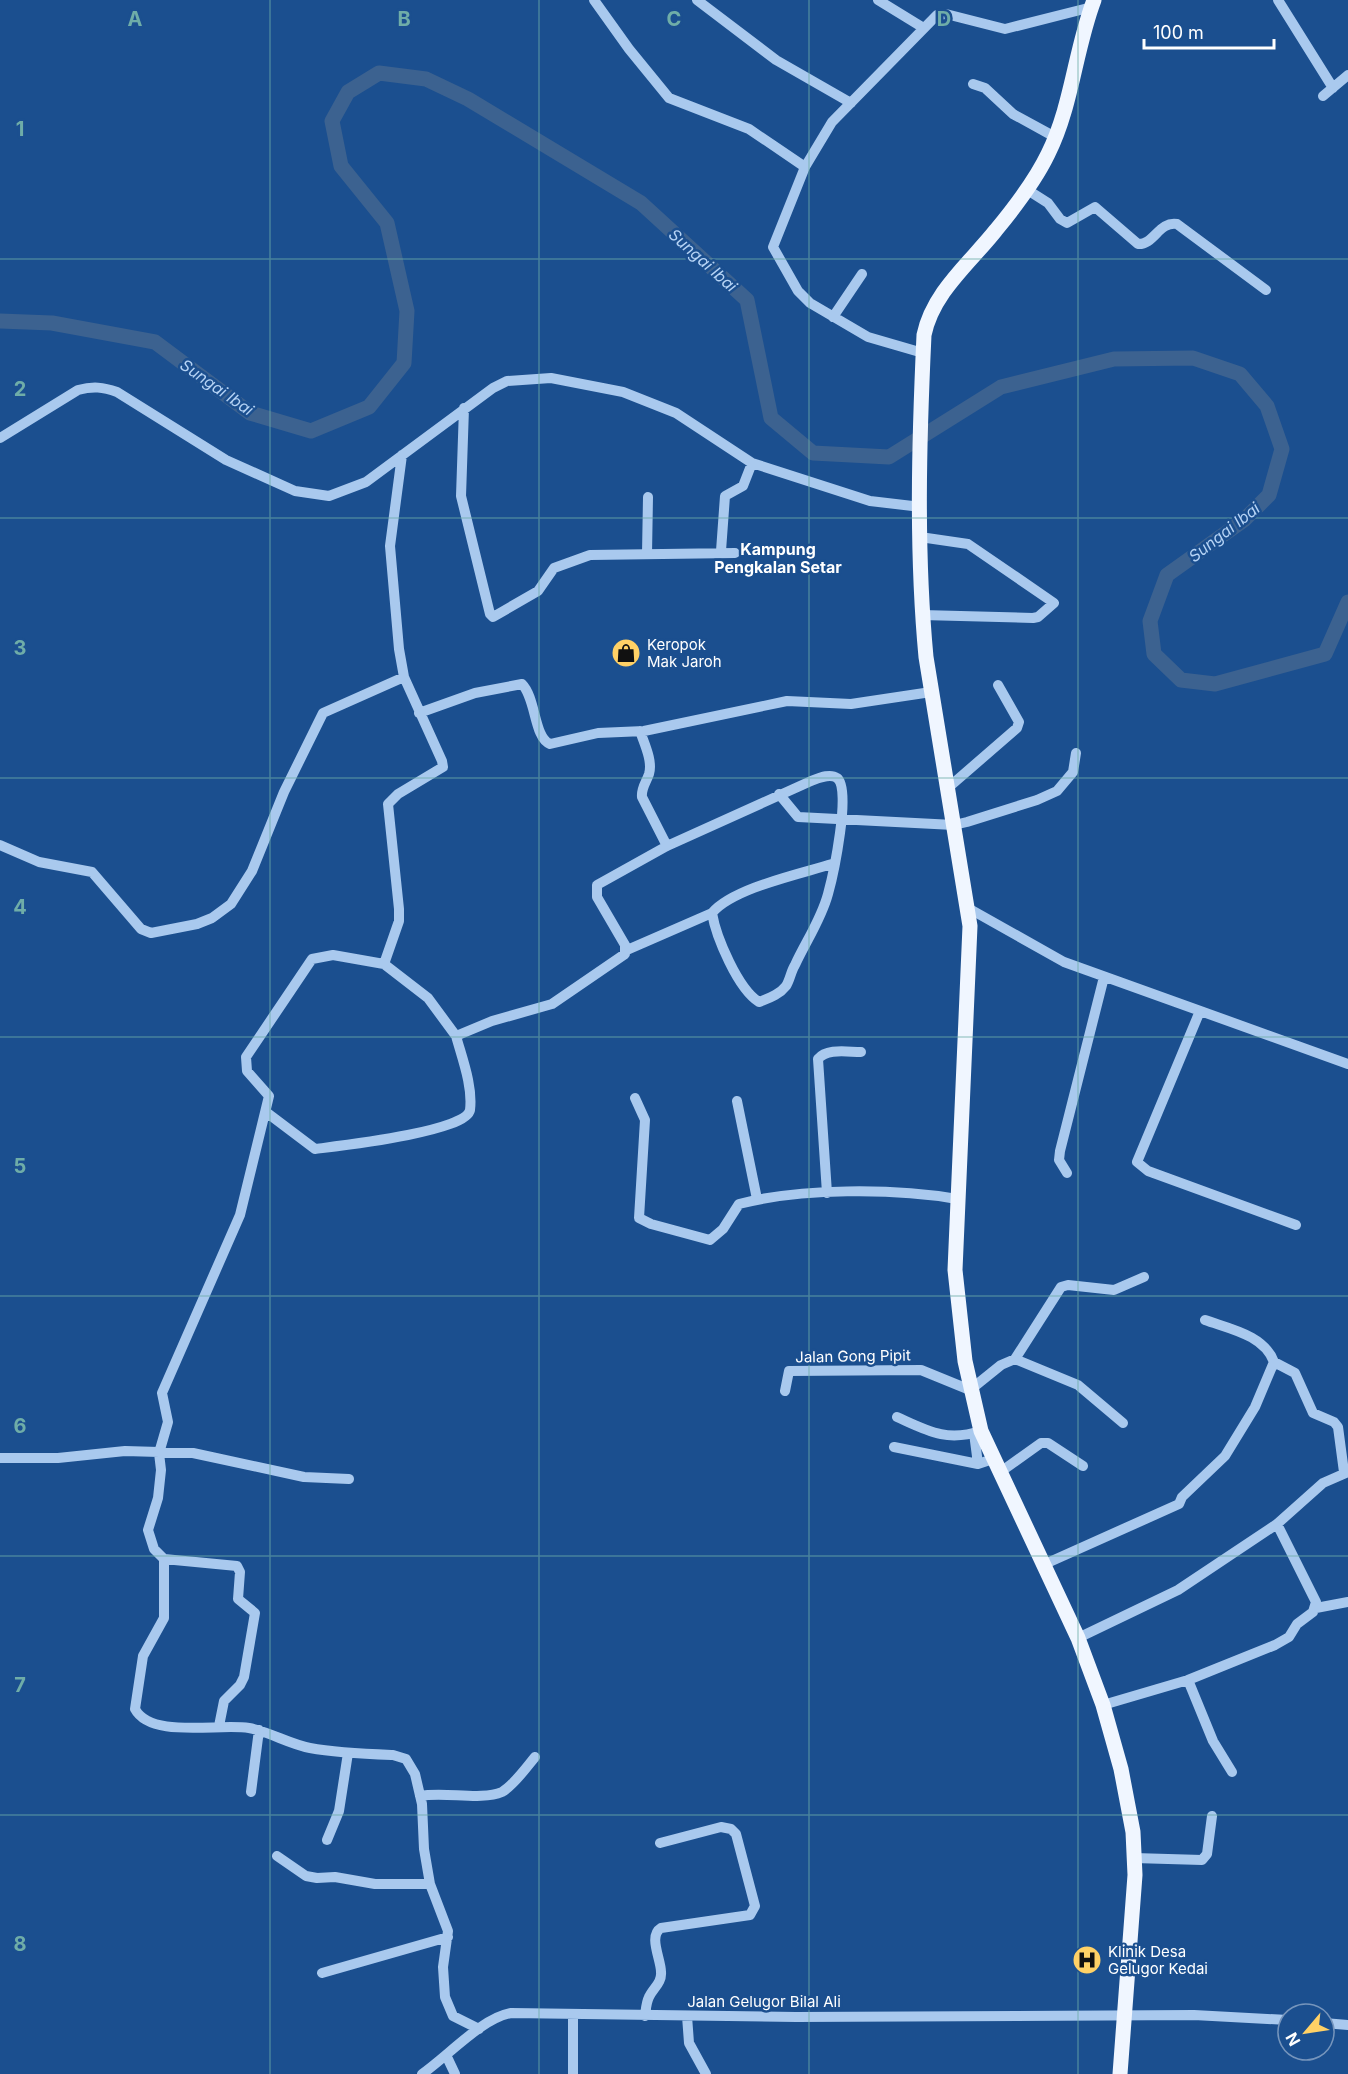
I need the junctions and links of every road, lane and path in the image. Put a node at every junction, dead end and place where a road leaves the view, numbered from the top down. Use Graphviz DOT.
graph roads {
  1 [pos="594,0"];
  2 [pos="696,0"];
  3 [pos="878,0"];
  4 [pos="1278,0"];
  5 [pos="1093,3"];
  6 [pos="922,27"];
  7 [pos="1348,75"];
  8 [pos="973,84"];
  9 [pos="1333,88"];
  10 [pos="1323,96"];
  11 [pos="851,103"];
  12 [pos="1055,136"];
  13 [pos="805,168"];
  14 [pos="1026,189"];
  15 [pos="862,274"];
  16 [pos="1266,290"];
  17 [pos="833,317"];
  18 [pos="923,353"];
  19 [pos="464,408"];
  20 [pos="0,438"];
  21 [pos="402,455"];
  22 [pos="752,463"];
  23 [pos="648,496"];
  24 [pos="921,507"];
  25 [pos="920,537"];
  26 [pos="721,551"];
  27 [pos="735,553"];
  28 [pos="647,554"];
  29 [pos="922,615"];
  30 [pos="404,677"];
  31 [pos="998,685"];
  32 [pos="931,692"];
  33 [pos="419,713"];
  34 [pos="639,731"];
  35 [pos="1076,753"];
  36 [pos="949,787"];
  37 [pos="779,794"];
  38 [pos="843,820"];
  39 [pos="954,825"];
  40 [pos="0,845"];
  41 [pos="667,846"];
  42 [pos="832,864"];
  43 [pos="968,908"];
  44 [pos="712,913"];
  45 [pos="627,950"];
  46 [pos="384,964"];
  47 [pos="1104,977"];
  48 [pos="1200,1011"];
  49 [pos="456,1036"];
  50 [pos="861,1052"];
  51 [pos="1348,1064"];
  52 [pos="635,1098"];
  53 [pos="738,1101"];
  54 [pos="266,1112"];
  55 [pos="1067,1173"];
  56 [pos="827,1193"];
  57 [pos="757,1199"];
  58 [pos="957,1199"];
  59 [pos="1296,1225"];
  60 [pos="1144,1277"];
  61 [pos="1205,1320"];
  62 [pos="1015,1359"];
  63 [pos="1274,1362"];
  64 [pos="970,1390"];
  65 [pos="784,1391"];
  66 [pos="897,1417"];
  67 [pos="1123,1422"];
  68 [pos="977,1432"];
  69 [pos="894,1447"];
  70 [pos="159,1453"];
  71 [pos="0,1458"];
  72 [pos="985,1461"];
  73 [pos="1083,1466"];
  74 [pos="1346,1472"];
  75 [pos="999,1473"];
  76 [pos="349,1479"];
  77 [pos="1277,1524"];
  78 [pos="164,1559"];
  79 [pos="1045,1564"];
  80 [pos="1348,1602"];
  81 [pos="1316,1608"];
  82 [pos="1078,1638"];
  83 [pos="1188,1680"];
  84 [pos="1103,1705"];
  85 [pos="219,1726"];
  86 [pos="259,1730"];
  87 [pos="348,1753"];
  88 [pos="535,1757"];
  89 [pos="1232,1772"];
  90 [pos="251,1792"];
  91 [pos="420,1796"];
  92 [pos="1212,1816"];
  93 [pos="327,1840"];
  94 [pos="660,1843"];
  95 [pos="277,1856"];
  96 [pos="1134,1858"];
  97 [pos="430,1884"];
  98 [pos="448,1937"];
  99 [pos="322,1973"];
  100 [pos="572,2016"];
  101 [pos="645,2016"];
  102 [pos="687,2019"];
  103 [pos="1276,2019"];
  104 [pos="1125,2020"];
  105 [pos="478,2029"];
  106 [pos="451,2065"];
  107 [pos="422,2074"];
  108 [pos="573,2074"];
  109 [pos="706,2074"];
  110 [pos="1120,2074"];
  1 -- 13 [label="street"];
  2 -- 11 [label="street"];
  3 -- 6 [label="street"];
  4 -- 9 [label="street"];
  5 -- 6 [label="street"];
  5 -- 12 [label="main road"];
  6 -- 11 [label="street"];
  7 -- 9 [label="street"];
  8 -- 12 [label="street"];
  9 -- 10 [label="street"];
  11 -- 13 [label="street"];
  12 -- 14 [label="main road"];
  13 -- 17 [label="street"];
  14 -- 16 [label="street"];
  14 -- 18 [label="main road"];
  15 -- 17 [label="street"];
  17 -- 18 [label="street"];
  18 -- 24 [label="main road"];
  19 -- 21 [label="street"];
  19 -- 22 [label="street"];
  19 -- 28 [label="street"];
  20 -- 21 [label="street"];
  21 -- 30 [label="street"];
  22 -- 24 [label="street"];
  22 -- 26 [label="street"];
  23 -- 28 [label="street"];
  24 -- 25 [label="main road"];
  25 -- 29 [label="main road"];
  25 -- 29 [label="street"];
  26 -- 27 [label="street"];
  26 -- 28 [label="street"];
  29 -- 32 [label="main road"];
  30 -- 33 [label="street"];
  30 -- 40 [label="street"];
  31 -- 36 [label="street"];
  32 -- 34 [label="street"];
  32 -- 36 [label="main road"];
  33 -- 34 [label="street"];
  33 -- 46 [label="street"];
  34 -- 41 [label="street"];
  35 -- 39 [label="street"];
  36 -- 39 [label="main road"];
  37 -- 38 [label="street"];
  37 -- 38 [label="street"];
  37 -- 41 [label="street"];
  38 -- 39 [label="street"];
  38 -- 42 [label="street"];
  39 -- 43 [label="main road"];
  41 -- 45 [label="street"];
  42 -- 44 [label="street"];
  42 -- 44 [label="street"];
  43 -- 47 [label="street"];
  43 -- 58 [label="main road"];
  44 -- 45 [label="street"];
  45 -- 49 [label="street"];
  46 -- 49 [label="street"];
  46 -- 54 [label="street"];
  47 -- 48 [label="street"];
  47 -- 55 [label="street"];
  48 -- 51 [label="street"];
  48 -- 59 [label="street"];
  49 -- 54 [label="street"];
  50 -- 56 [label="street"];
  52 -- 57 [label="street"];
  53 -- 57 [label="street"];
  54 -- 70 [label="street"];
  56 -- 57 [label="street"];
  56 -- 58 [label="street"];
  58 -- 64 [label="main road"];
  60 -- 62 [label="street"];
  61 -- 63 [label="street"];
  62 -- 64 [label="street"];
  62 -- 67 [label="street"];
  63 -- 74 [label="street"];
  63 -- 79 [label="street"];
  64 -- 65 [label="street, Jalan Gong Pipit"];
  64 -- 68 [label="main road"];
  66 -- 68 [label="street"];
  68 -- 72 [label="main road"];
  69 -- 72 [label="street"];
  70 -- 71 [label="street"];
  70 -- 76 [label="street"];
  70 -- 78 [label="street"];
  72 -- 75 [label="main road"];
  73 -- 75 [label="street"];
  74 -- 77 [label="street"];
  75 -- 79 [label="main road"];
  77 -- 81 [label="street"];
  77 -- 82 [label="street"];
  78 -- 85 [label="street"];
  78 -- 85 [label="street"];
  79 -- 82 [label="main road"];
  80 -- 81 [label="street"];
  81 -- 83 [label="street"];
  82 -- 84 [label="main road"];
  83 -- 84 [label="street"];
  83 -- 89 [label="street"];
  84 -- 96 [label="main road"];
  85 -- 86 [label="street"];
  86 -- 87 [label="street"];
  86 -- 90 [label="street"];
  87 -- 91 [label="street"];
  87 -- 93 [label="street"];
  88 -- 91 [label="street"];
  91 -- 97 [label="street"];
  92 -- 96 [label="street"];
  94 -- 101 [label="street"];
  95 -- 97 [label="street"];
  96 -- 104 [label="main road"];
  97 -- 98 [label="street"];
  98 -- 99 [label="street"];
  98 -- 105 [label="street"];
  100 -- 101 [label="street, Jalan Gelugor Bilal Ali"];
  100 -- 105 [label="street, Jalan Gelugor Bilal Ali"];
  100 -- 108 [label="street"];
  101 -- 102 [label="street, Jalan Gelugor Bilal Ali"];
  102 -- 104 [label="street, Jalan Gelugor Bilal Ali"];
  102 -- 109 [label="street"];
  103 -- 104 [label="street, Jalan Gelugor Bilal Ali"];
  104 -- 110 [label="main road"];
  105 -- 106 [label="street, Jalan Gelugor Bilal Ali"];
  106 -- 107 [label="street, Jalan Gelugor Bilal Ali"];
}
